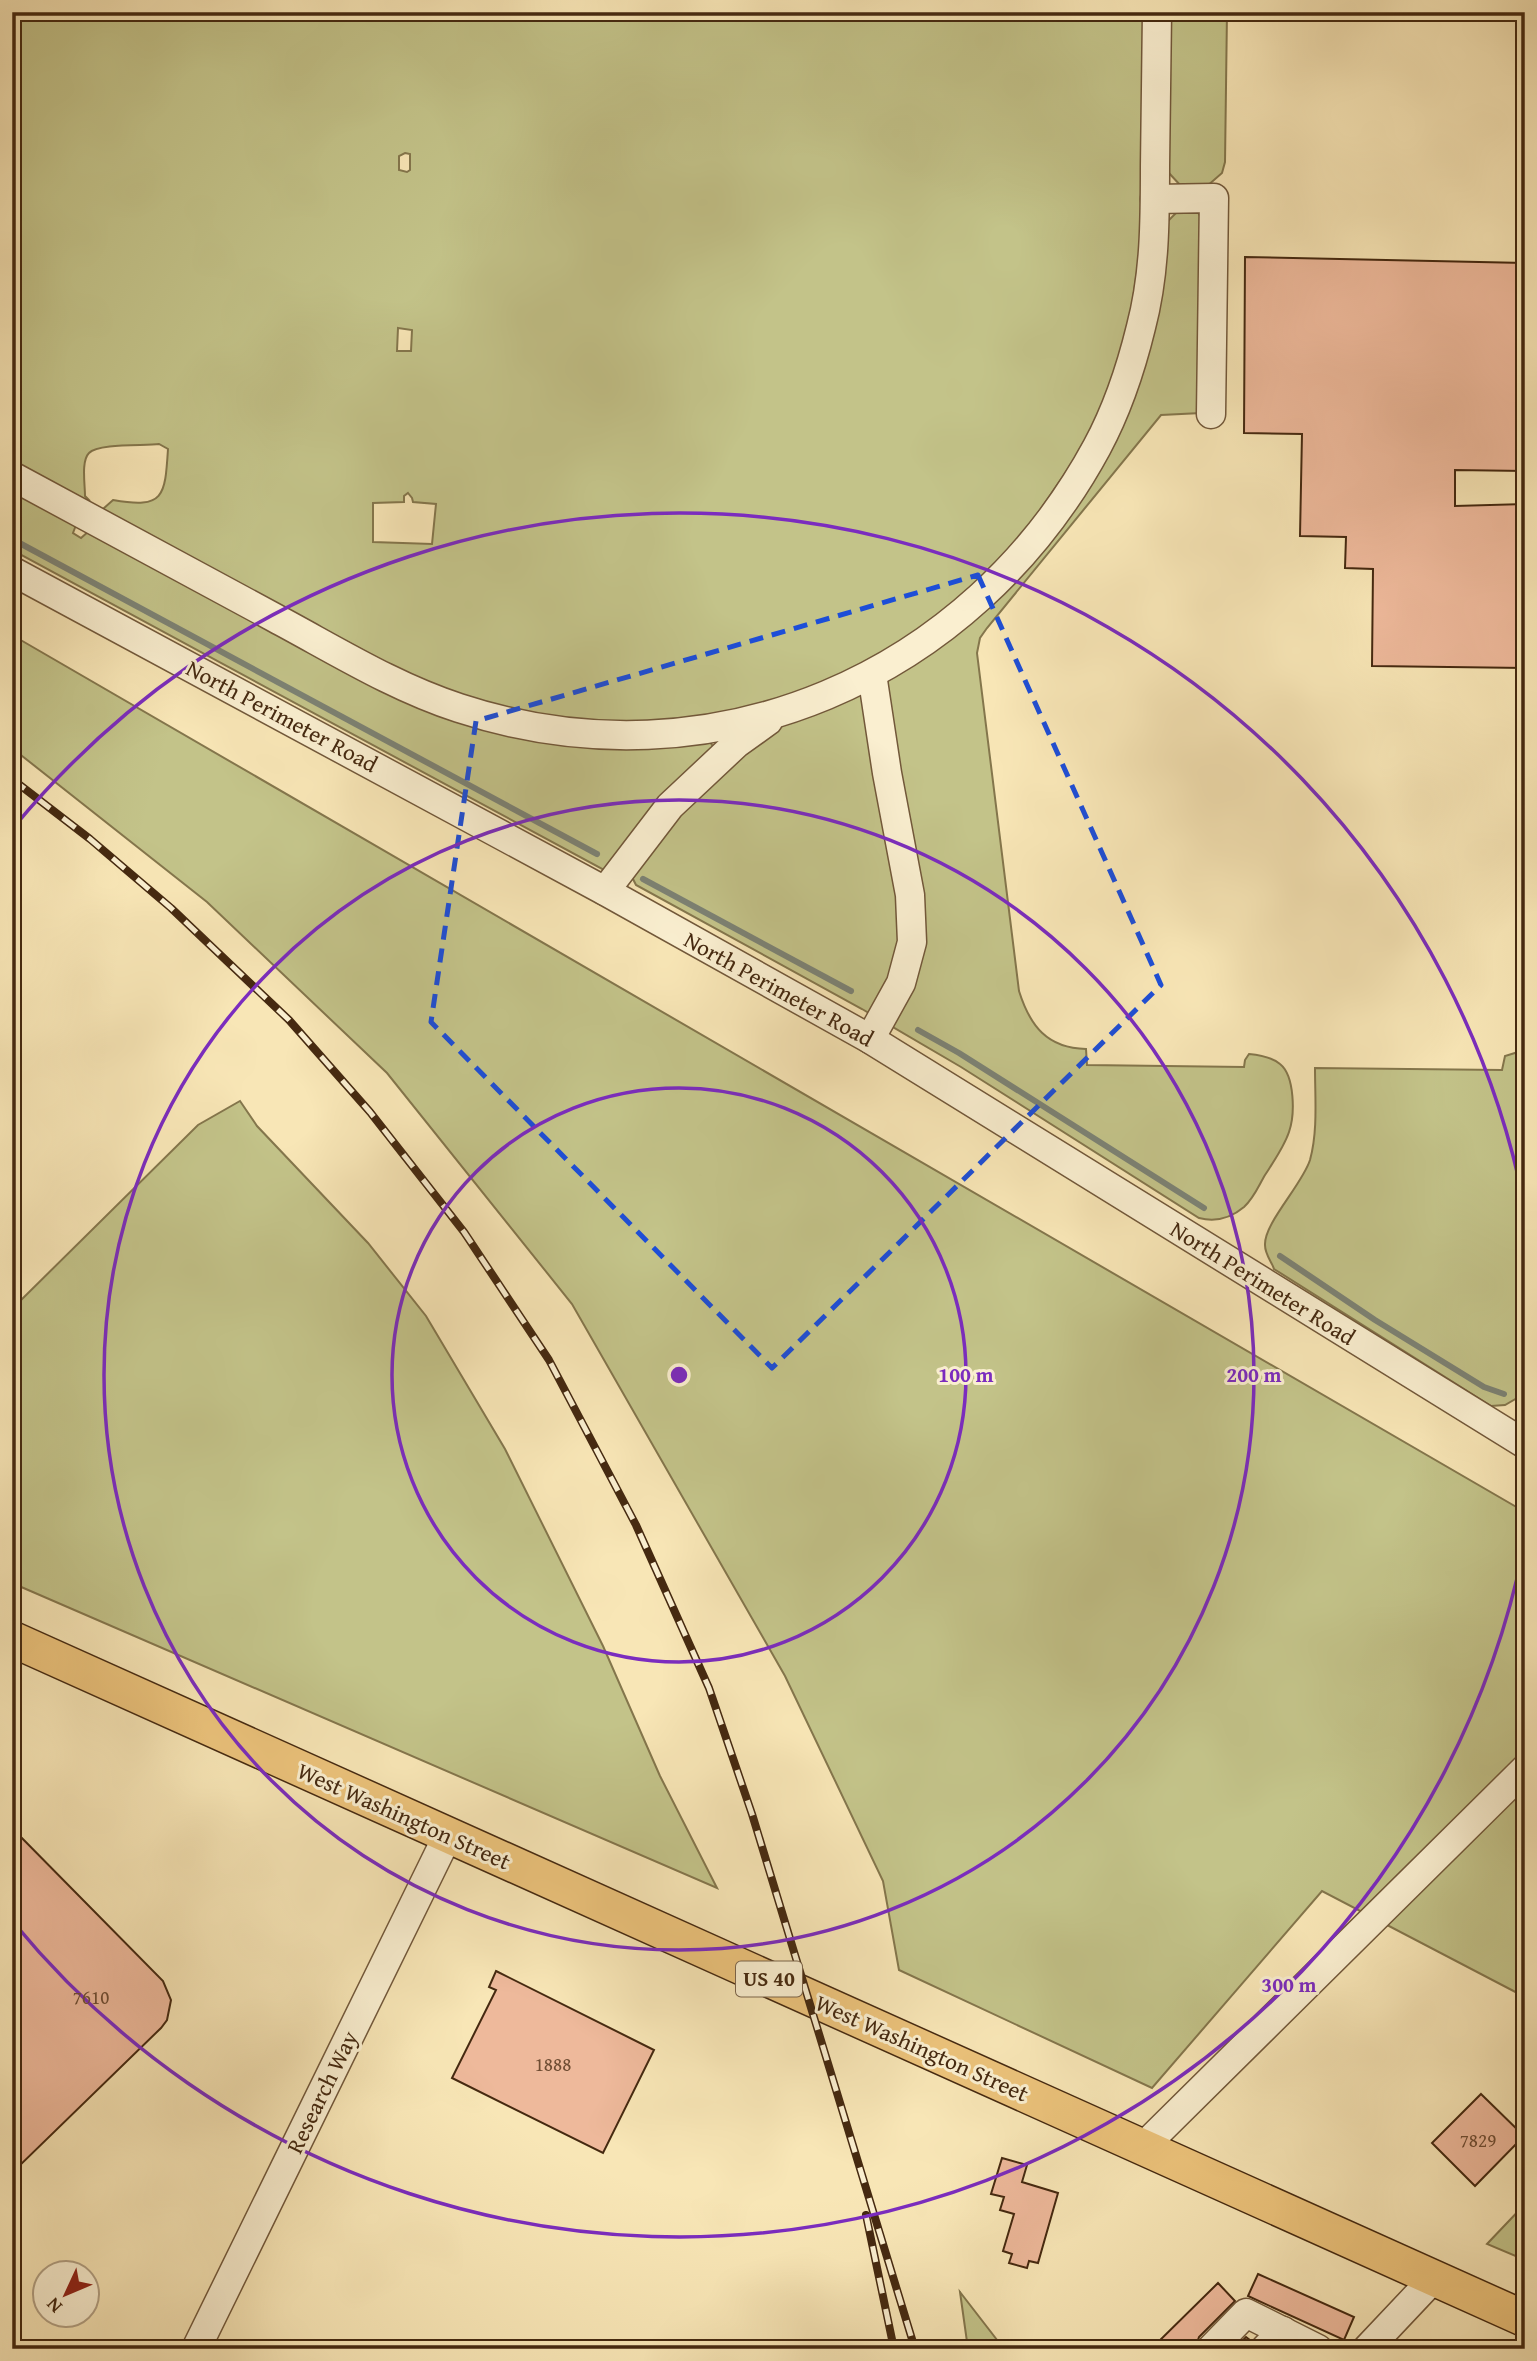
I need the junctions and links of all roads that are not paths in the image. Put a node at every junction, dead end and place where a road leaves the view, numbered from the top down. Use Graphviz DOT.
graph roads {
  1 [pos="1157,12"];
  2 [pos="1155,199"];
  3 [pos="1211,414"];
  4 [pos="12,476"];
  5 [pos="12,570"];
  6 [pos="872,674"];
  7 [pos="782,712"];
  8 [pos="605,891"];
  9 [pos="870,1039"];
  10 [pos="1520,1432"];
  11 [pos="12,1639"];
  12 [pos="1525,1769"];
  13 [pos="448,1835"];
  14 [pos="1143,2147"];
  15 [pos="1434,2278"];
  16 [pos="1525,2319"];
  17 [pos="1274,2340"];
  18 [pos="195,2349"];
  19 [pos="1211,2349"];
  20 [pos="1318,2349"];
  21 [pos="1367,2349"];
  1 -- 2 [label="street"];
  2 -- 3 [label="street"];
  2 -- 6 [label="street"];
  4 -- 7 [label="street"];
  5 -- 8 [label="street, North Perimeter Road"];
  6 -- 7 [label="street"];
  6 -- 9 [label="street"];
  7 -- 8 [label="street"];
  8 -- 9 [label="street, North Perimeter Road"];
  9 -- 10 [label="street, North Perimeter Road"];
  11 -- 13 [label="main road, West Washington Street / US 40"];
  12 -- 14 [label="street"];
  13 -- 14 [label="main road, West Washington Street / US 40"];
  13 -- 18 [label="street, Research Way"];
  14 -- 15 [label="main road, West Washington Street / US 40"];
  15 -- 16 [label="main road, West Washington Street / US 40"];
  15 -- 21 [label="street"];
  17 -- 19 [label="street"];
  17 -- 20 [label="street"];
}
